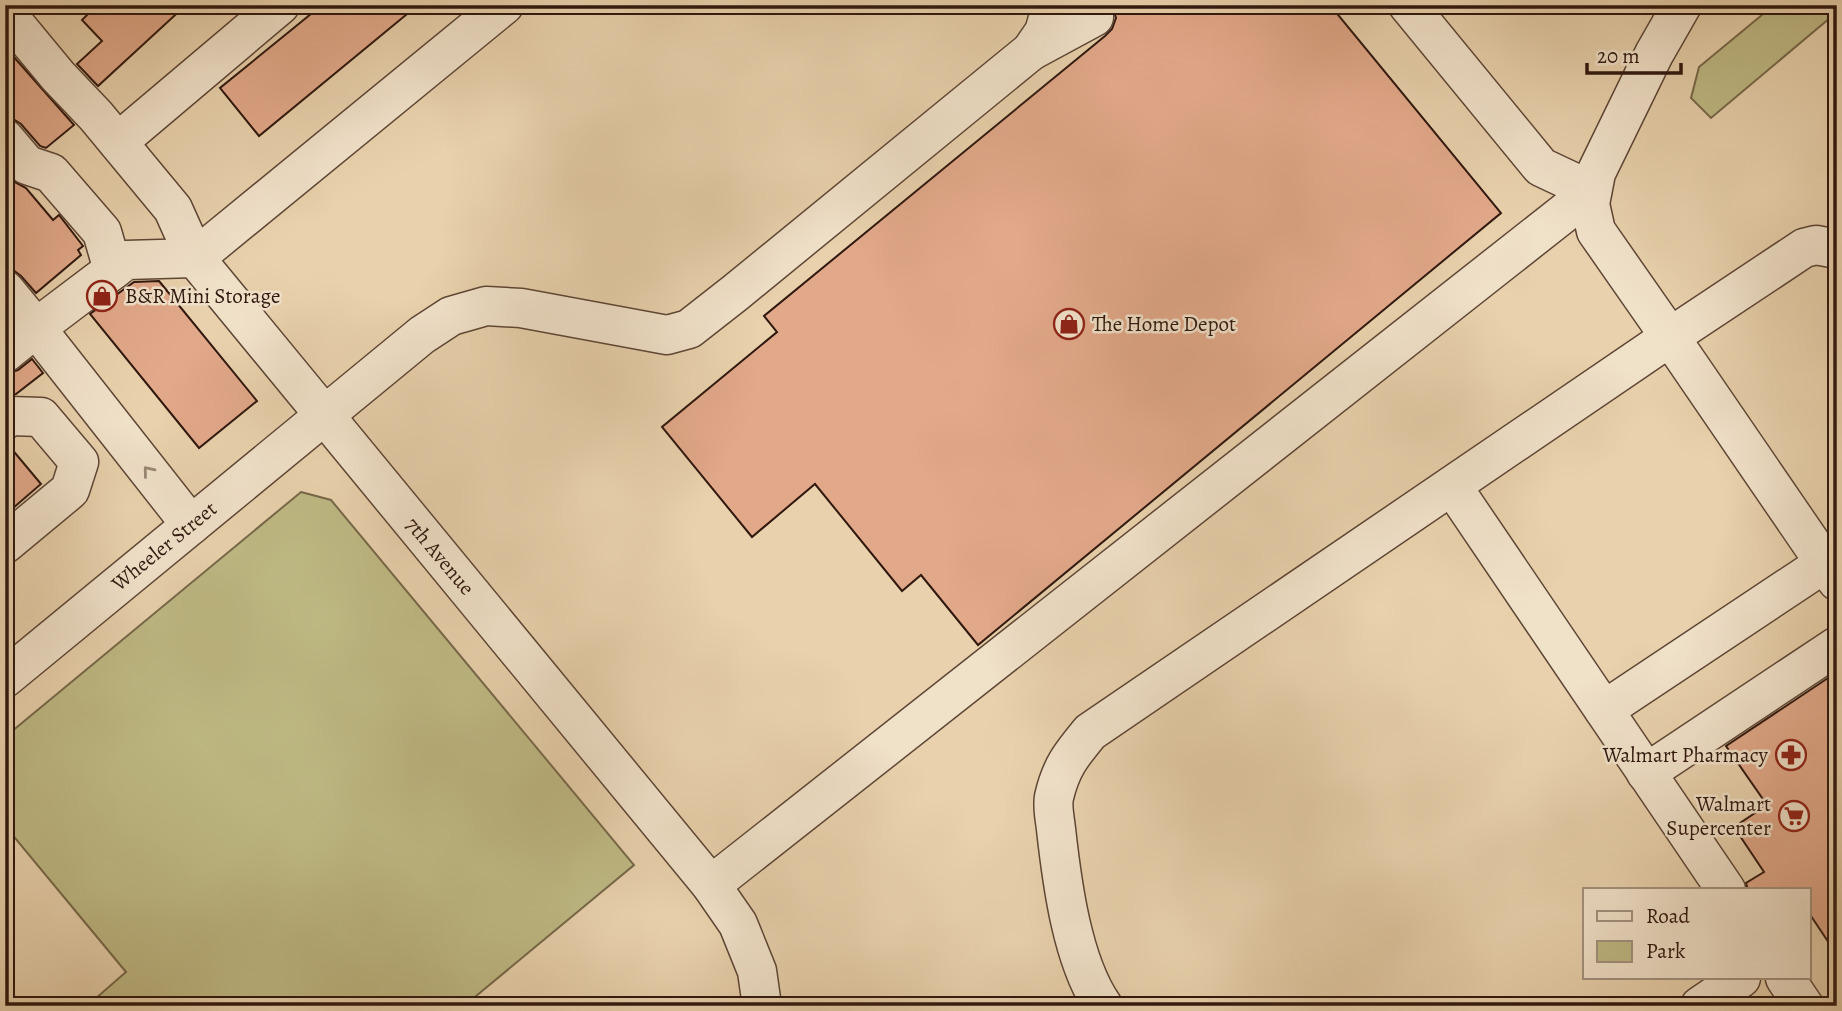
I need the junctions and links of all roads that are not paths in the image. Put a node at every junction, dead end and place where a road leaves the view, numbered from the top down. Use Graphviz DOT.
graph roads {
  1 [pos="280,5"];
  2 [pos="504,5"];
  3 [pos="1052,5"];
  4 [pos="1408,5"];
  5 [pos="1682,5"];
  6 [pos="5,12"];
  7 [pos="1094,17"];
  8 [pos="1031,51"];
  9 [pos="107,129"];
  10 [pos="5,139"];
  11 [pos="1592,191"];
  12 [pos="1837,249"];
  13 [pos="195,258"];
  14 [pos="113,270"];
  15 [pos="5,290"];
  16 [pos="1670,337"];
  17 [pos="47,343"];
  18 [pos="5,353"];
  19 [pos="324,415"];
  20 [pos="5,420"];
  21 [pos="1452,486"];
  22 [pos="191,525"];
  23 [pos="5,544"];
  24 [pos="1833,566"];
  25 [pos="1837,646"];
  26 [pos="5,678"];
  27 [pos="1604,710"];
  28 [pos="1646,773"];
  29 [pos="711,885"];
  30 [pos="1725,888"];
  31 [pos="1740,979"];
  32 [pos="1786,979"];
  33 [pos="762,1006"];
  34 [pos="1103,1006"];
  35 [pos="1700,1006"];
  36 [pos="1804,1006"];
  1 -- 9 [label="street"];
  2 -- 13 [label="street"];
  3 -- 8 [label="street"];
  4 -- 11 [label="street"];
  5 -- 11 [label="street"];
  6 -- 9 [label="street, 7th Avenue"];
  7 -- 8 [label="street"];
  8 -- 19 [label="street, Wheeler Street"];
  9 -- 13 [label="street, 7th Avenue"];
  10 -- 14 [label="street"];
  11 -- 16 [label="street"];
  11 -- 29 [label="street"];
  12 -- 16 [label="street"];
  13 -- 14 [label="street"];
  13 -- 19 [label="street, 7th Avenue"];
  14 -- 17 [label="street"];
  15 -- 17 [label="street"];
  16 -- 21 [label="street"];
  16 -- 24 [label="street"];
  17 -- 18 [label="street"];
  22 -- 17 [label="street, one-way"];
  19 -- 22 [label="street, Wheeler Street"];
  19 -- 29 [label="street, 7th Avenue"];
  20 -- 23 [label="street"];
  21 -- 27 [label="street"];
  21 -- 34 [label="street"];
  22 -- 26 [label="street, Wheeler Street"];
  24 -- 27 [label="street"];
  25 -- 28 [label="street"];
  27 -- 28 [label="street"];
  28 -- 30 [label="street"];
  29 -- 33 [label="street, 7th Avenue"];
  31 -- 35 [label="street"];
  32 -- 36 [label="street"];
}
